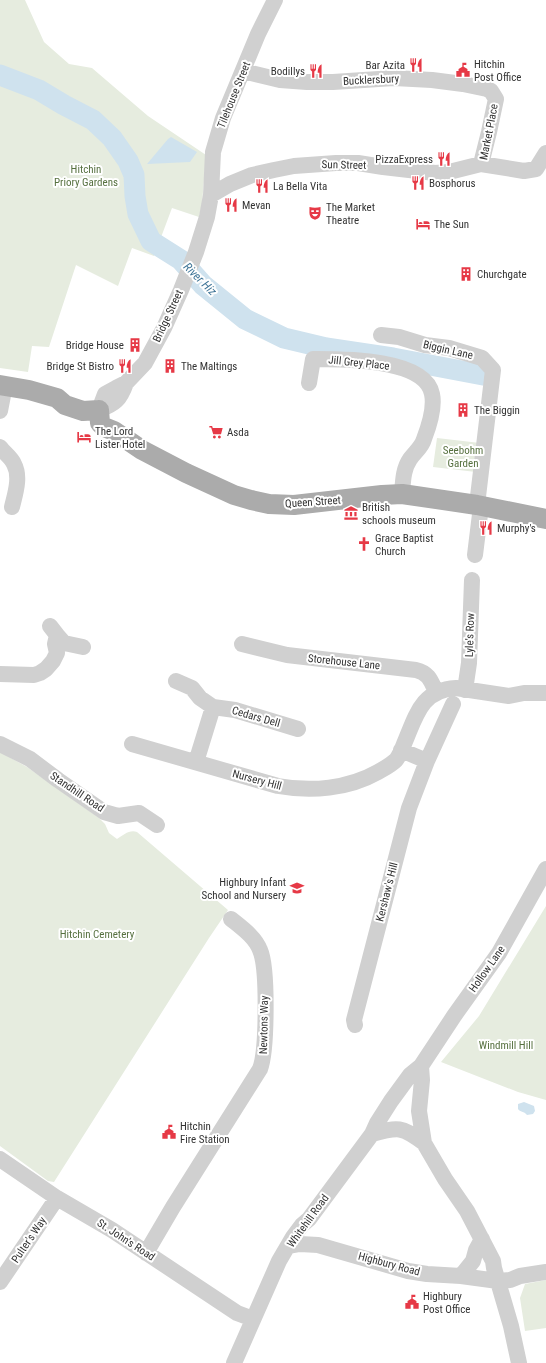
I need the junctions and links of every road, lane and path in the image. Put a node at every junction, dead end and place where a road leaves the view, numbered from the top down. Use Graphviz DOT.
graph roads {
  1 [pos="275,0"];
  2 [pos="243,71"];
  3 [pos="496,98"];
  4 [pos="546,152"];
  5 [pos="481,164"];
  6 [pos="211,195"];
  7 [pos="381,335"];
  8 [pos="309,384"];
  9 [pos="3,385"];
  10 [pos="99,410"];
  11 [pos="0,411"];
  12 [pos="0,447"];
  13 [pos="402,494"];
  14 [pos="479,506"];
  15 [pos="12,507"];
  16 [pos="546,509"];
  17 [pos="546,519"];
  18 [pos="475,555"];
  19 [pos="472,580"];
  20 [pos="242,644"];
  21 [pos="83,647"];
  22 [pos="0,674"];
  23 [pos="176,681"];
  24 [pos="466,690"];
  25 [pos="436,692"];
  26 [pos="546,694"];
  27 [pos="453,704"];
  28 [pos="213,707"];
  29 [pos="298,729"];
  30 [pos="0,744"];
  31 [pos="132,744"];
  32 [pos="401,750"];
  33 [pos="427,761"];
  34 [pos="196,762"];
  35 [pos="157,825"];
  36 [pos="546,869"];
  37 [pos="231,919"];
  38 [pos="355,1025"];
  39 [pos="422,1066"];
  40 [pos="399,1090"];
  41 [pos="372,1134"];
  42 [pos="424,1143"];
  43 [pos="0,1159"];
  44 [pos="57,1198"];
  45 [pos="309,1219"];
  46 [pos="482,1239"];
  47 [pos="318,1245"];
  48 [pos="289,1246"];
  49 [pos="146,1253"];
  50 [pos="493,1261"];
  51 [pos="546,1272"];
  52 [pos="2,1275"];
  53 [pos="462,1276"];
  54 [pos="520,1276"];
  55 [pos="498,1281"];
  56 [pos="503,1298"];
  57 [pos="253,1319"];
  58 [pos="234,1363"];
  59 [pos="519,1363"];
  1 -- 2 [label="street, Tilehouse Street"];
  2 -- 3 [label="street, Bucklersbury"];
  2 -- 6 [label="street, Tilehouse Street"];
  3 -- 5 [label="street, Market Place"];
  4 -- 5 [label="street, Market Place"];
  5 -- 6 [label="street, Sun Street"];
  6 -- 10 [label="street, Bridge Street"];
  7 -- 14 [label="street, Biggin Lane"];
  8 -- 13 [label="street, Jill Grey Place"];
  9 -- 10 [label="main road"];
  9 -- 11 [label="street"];
  10 -- 13 [label="main road, Queen Street"];
  12 -- 15 [label="street"];
  13 -- 14 [label="main road, Queen Street"];
  14 -- 16 [label="main road, Queen Street"];
  14 -- 17 [label="main road, Queen Street"];
  14 -- 18 [label="street"];
  19 -- 24 [label="street, Lyle's Row"];
  20 -- 25 [label="street, Storehouse Lane"];
  21 -- 22 [label="street"];
  23 -- 28 [label="street"];
  24 -- 25 [label="street"];
  24 -- 26 [label="street"];
  25 -- 32 [label="street, Nursery Hill"];
  27 -- 33 [label="street, Kershaw's Hill"];
  28 -- 29 [label="street, Cedars Dell"];
  28 -- 34 [label="street"];
  30 -- 35 [label="street, Standhill Road"];
  31 -- 34 [label="street, Nursery Hill"];
  32 -- 33 [label="street"];
  32 -- 34 [label="street, Nursery Hill"];
  33 -- 38 [label="street, Kershaw's Hill"];
  36 -- 39 [label="street, Hollow Lane"];
  37 -- 49 [label="street, Newtons Way"];
  39 -- 40 [label="street, Hollow Lane"];
  39 -- 42 [label="street"];
  40 -- 41 [label="street, Whitehill Road"];
  41 -- 42 [label="street"];
  41 -- 45 [label="street, Whitehill Road"];
  42 -- 46 [label="street"];
  43 -- 44 [label="street, St. John's Road"];
  44 -- 49 [label="street, St. John's Road"];
  44 -- 52 [label="street, Pulter's Way"];
  45 -- 47 [label="street"];
  45 -- 48 [label="street, Whitehill Road"];
  46 -- 50 [label="street"];
  46 -- 53 [label="street"];
  47 -- 48 [label="street, Highbury Road"];
  47 -- 53 [label="street, Highbury Road"];
  48 -- 57 [label="street, Whitehill Road"];
  49 -- 57 [label="street, St. John's Road"];
  50 -- 54 [label="street"];
  50 -- 55 [label="street"];
  51 -- 54 [label="street"];
  53 -- 55 [label="street, Highbury Road"];
  54 -- 55 [label="street, Highbury Road"];
  54 -- 56 [label="street"];
  55 -- 56 [label="street"];
  56 -- 59 [label="street"];
  57 -- 58 [label="street, Whitehill Road"];
}
